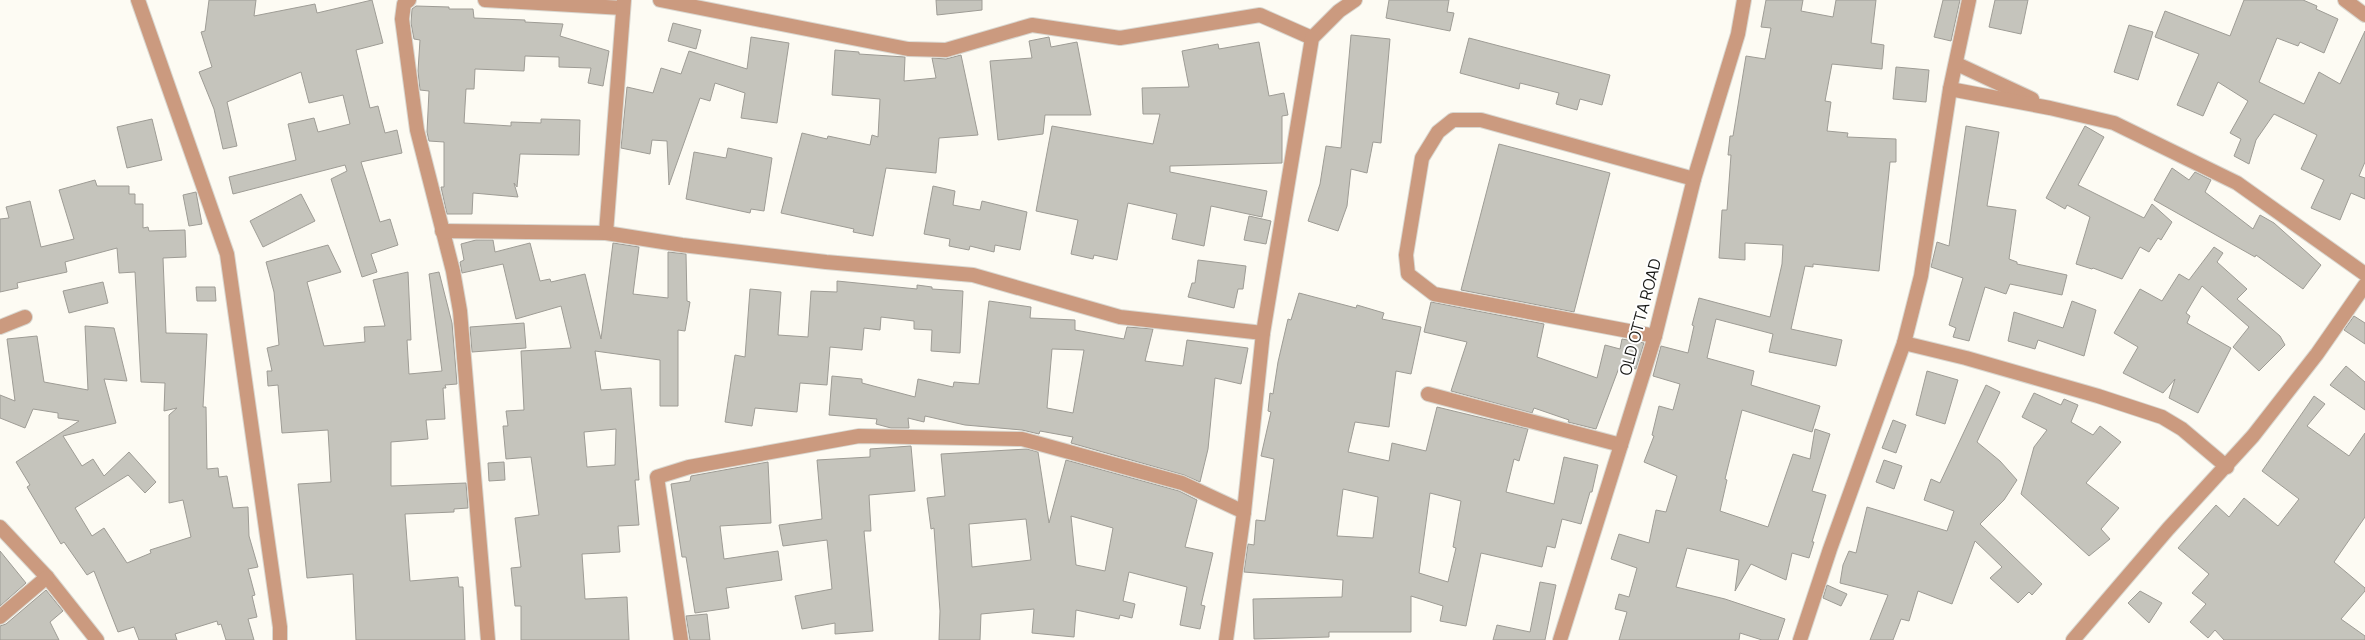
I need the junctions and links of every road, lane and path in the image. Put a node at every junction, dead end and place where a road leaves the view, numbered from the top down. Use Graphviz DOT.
graph roads {
  1 [pos="138,0"];
  2 [pos="409,0"];
  3 [pos="484,0"];
  4 [pos="660,0"];
  5 [pos="1355,0"];
  6 [pos="1744,0"];
  7 [pos="1969,0"];
  8 [pos="2345,0"];
  9 [pos="624,4"];
  10 [pos="2365,15"];
  11 [pos="1312,38"];
  12 [pos="1957,64"];
  13 [pos="1950,89"];
  14 [pos="2050,108"];
  15 [pos="1694,180"];
  16 [pos="442,232"];
  17 [pos="606,233"];
  18 [pos="2365,274"];
  19 [pos="2365,285"];
  20 [pos="25,316"];
  21 [pos="0,326"];
  22 [pos="1263,333"];
  23 [pos="1655,336"];
  24 [pos="1904,343"];
  25 [pos="1428,394"];
  26 [pos="1621,445"];
  27 [pos="2227,467"];
  28 [pos="1244,512"];
  29 [pos="0,527"];
  30 [pos="47,577"];
  31 [pos="0,617"];
  32 [pos="97,640"];
  33 [pos="280,640"];
  34 [pos="488,640"];
  35 [pos="681,640"];
  36 [pos="1226,640"];
  37 [pos="1560,640"];
  38 [pos="1800,640"];
  39 [pos="2073,640"];
  1 -- 33 [label="street"];
  2 -- 16 [label="street"];
  3 -- 9 [label="street"];
  4 -- 11 [label="street"];
  5 -- 11 [label="street"];
  6 -- 15 [label="street, OLD OTTA ROAD"];
  7 -- 12 [label="street"];
  8 -- 10 [label="street"];
  9 -- 17 [label="street"];
  11 -- 22 [label="street"];
  12 -- 13 [label="street"];
  12 -- 14 [label="street"];
  13 -- 14 [label="street"];
  13 -- 24 [label="street"];
  14 -- 18 [label="street"];
  15 -- 23 [label="street, OLD OTTA ROAD"];
  15 -- 23 [label="street"];
  16 -- 17 [label="street"];
  16 -- 34 [label="street"];
  17 -- 22 [label="street"];
  19 -- 27 [label="street"];
  20 -- 21 [label="street"];
  22 -- 28 [label="street"];
  23 -- 26 [label="street, OLD OTTA ROAD"];
  24 -- 27 [label="street"];
  24 -- 38 [label="street"];
  25 -- 26 [label="street"];
  26 -- 37 [label="street, OLD OTTA ROAD"];
  27 -- 39 [label="street"];
  28 -- 35 [label="street"];
  28 -- 36 [label="street"];
  29 -- 30 [label="street"];
  30 -- 31 [label="street"];
  30 -- 32 [label="street"];
}
